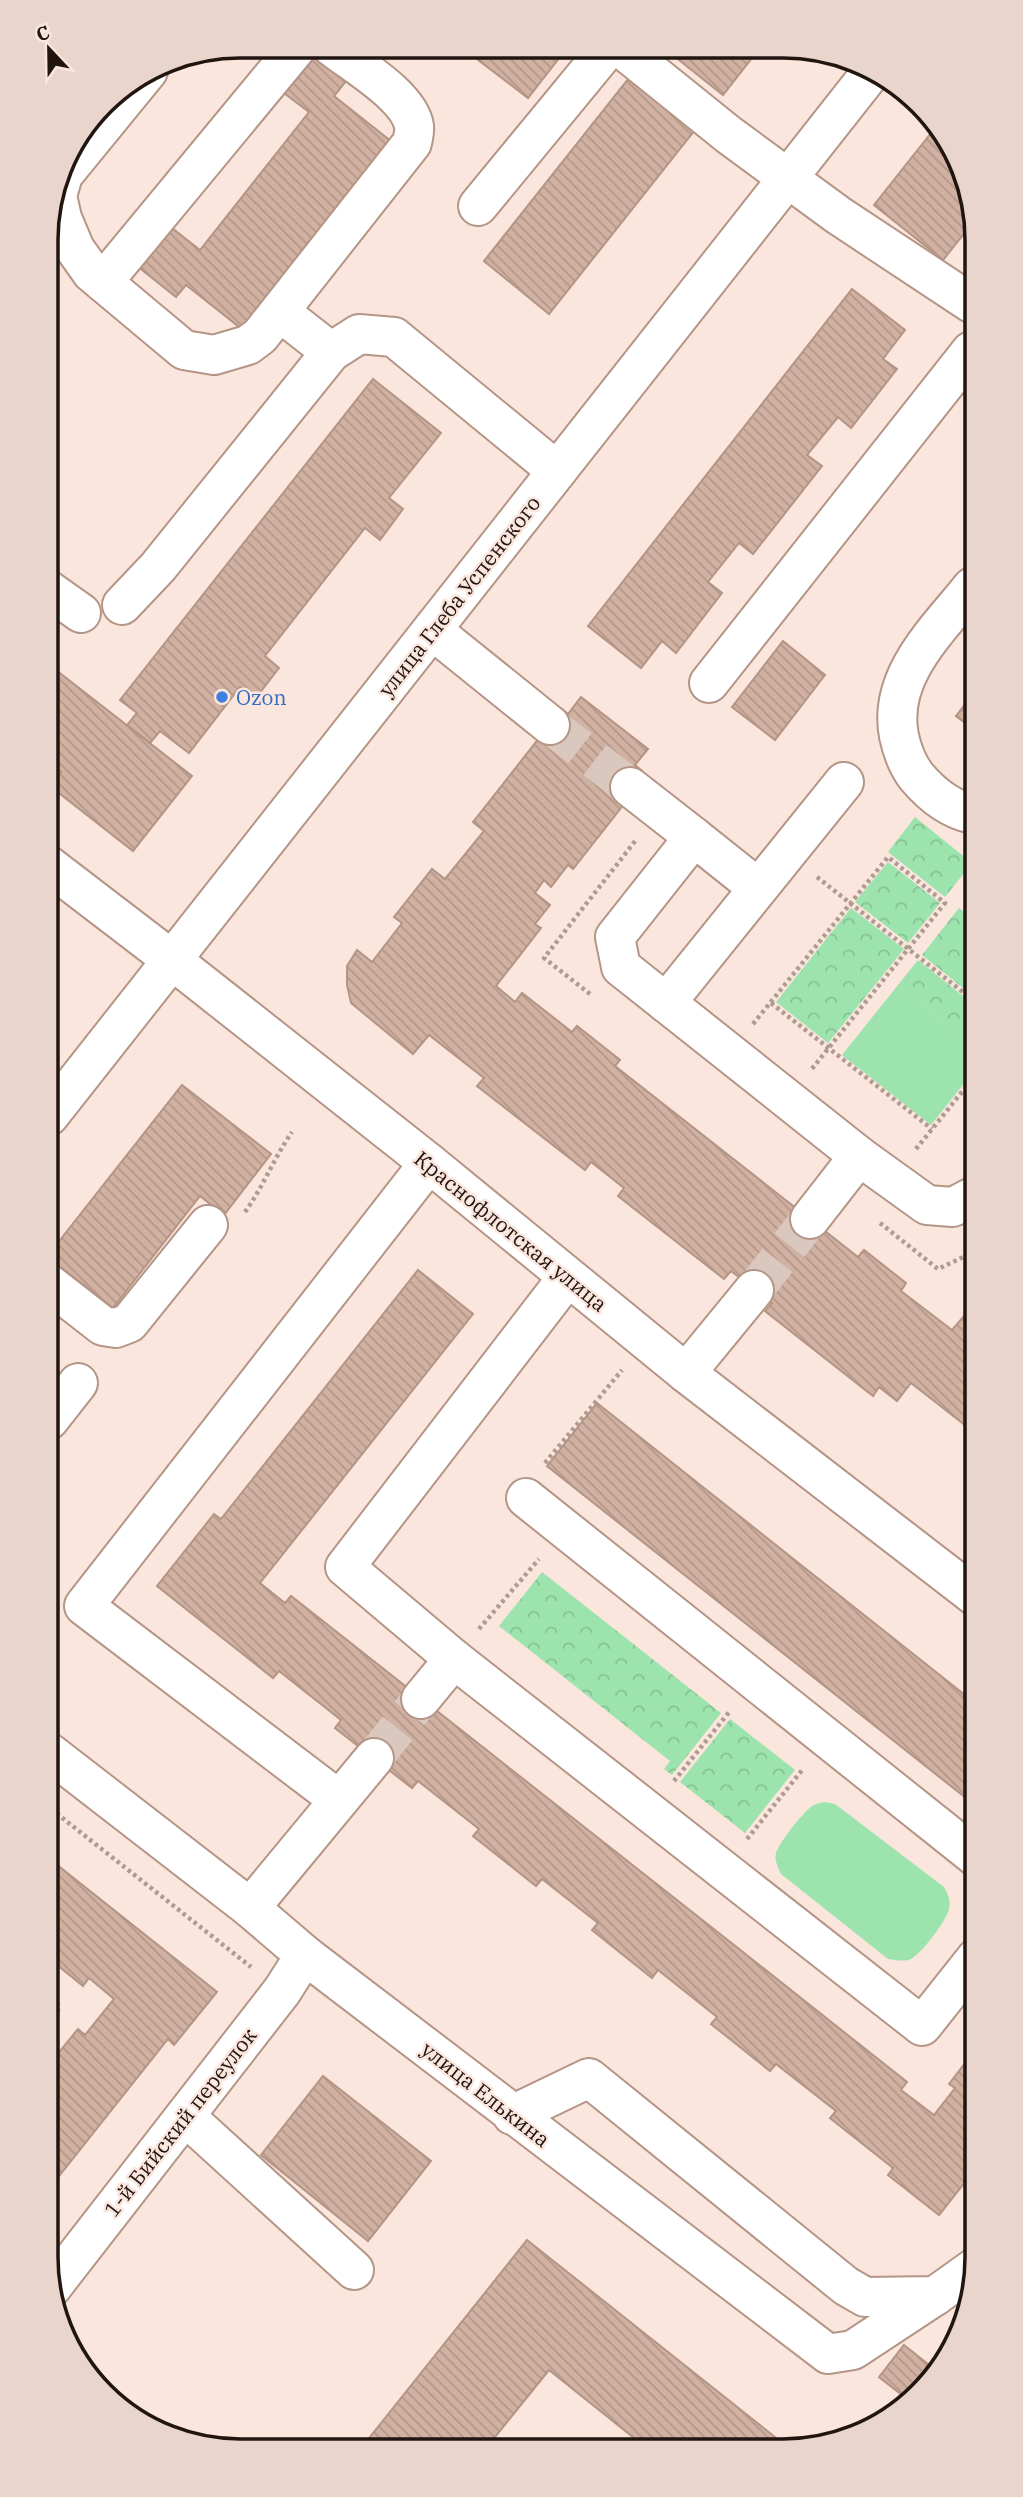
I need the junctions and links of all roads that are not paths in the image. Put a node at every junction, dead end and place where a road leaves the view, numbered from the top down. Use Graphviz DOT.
graph roads {
  1 [pos="288,58"];
  2 [pos="347,58"];
  3 [pos="600,58"];
  4 [pos="634,58"];
  5 [pos="867,78"];
  6 [pos="127,97"];
  7 [pos="76,159"];
  8 [pos="788,178"];
  9 [pos="478,206"];
  10 [pos="60,210"];
  11 [pos="103,282"];
  12 [pos="965,297"];
  13 [pos="280,312"];
  14 [pos="331,352"];
  15 [pos="965,359"];
  16 [pos="557,471"];
  17 [pos="965,596"];
  18 [pos="58,597"];
  19 [pos="122,605"];
  20 [pos="81,613"];
  21 [pos="432,630"];
  22 [pos="709,683"];
  23 [pos="550,725"];
  24 [pos="844,782"];
  25 [pos="630,787"];
  26 [pos="965,811"];
  27 [pos="694,836"];
  28 [pos="58,873"];
  29 [pos="768,876"];
  30 [pos="172,960"];
  31 [pos="666,1003"];
  32 [pos="58,1103"];
  33 [pos="859,1156"];
  34 [pos="429,1163"];
  35 [pos="965,1201"];
  36 [pos="810,1219"];
  37 [pos="208,1225"];
  38 [pos="567,1278"];
  39 [pos="754,1290"];
  40 [pos="58,1291"];
  41 [pos="685,1373"];
  42 [pos="78,1383"];
  43 [pos="58,1409"];
  44 [pos="526,1498"];
  45 [pos="965,1588"];
  46 [pos="454,1659"];
  47 [pos="421,1699"];
  48 [pos="374,1758"];
  49 [pos="58,1759"];
  50 [pos="340,1800"];
  51 [pos="965,1848"];
  52 [pos="250,1908"];
  53 [pos="305,1955"];
  54 [pos="965,1972"];
  55 [pos="512,2115"];
  56 [pos="185,2116"];
  57 [pos="354,2270"];
  58 [pos="964,2275"];
  59 [pos="59,2278"];
  60 [pos="935,2296"];
  1 -- 11 [label="street"];
  2 -- 13 [label="street"];
  3 -- 9 [label="street"];
  4 -- 8 [label="street"];
  5 -- 8 [label="street, улица Глеба Успенского"];
  6 -- 7 [label="street"];
  8 -- 12 [label="street"];
  8 -- 16 [label="street, улица Глеба Успенского"];
  10 -- 11 [label="street"];
  11 -- 13 [label="street"];
  13 -- 14 [label="street"];
  14 -- 16 [label="street"];
  14 -- 19 [label="street"];
  15 -- 22 [label="street"];
  16 -- 21 [label="street, улица Глеба Успенского"];
  17 -- 26 [label="street"];
  18 -- 20 [label="street"];
  21 -- 23 [label="street"];
  21 -- 30 [label="street, улица Глеба Успенского"];
  24 -- 29 [label="street"];
  25 -- 27 [label="street"];
  27 -- 29 [label="street"];
  27 -- 31 [label="street"];
  28 -- 30 [label="street, Краснофлотская улица"];
  29 -- 31 [label="street"];
  30 -- 32 [label="street, улица Глеба Успенского"];
  30 -- 34 [label="street, Краснофлотская улица"];
  31 -- 33 [label="street"];
  33 -- 35 [label="street"];
  33 -- 36 [label="street"];
  34 -- 38 [label="street, Краснофлотская улица"];
  34 -- 50 [label="street"];
  37 -- 40 [label="street"];
  38 -- 41 [label="street, Краснофлотская улица"];
  38 -- 46 [label="street"];
  39 -- 41 [label="street"];
  41 -- 45 [label="street, Краснофлотская улица"];
  42 -- 43 [label="street"];
  44 -- 51 [label="street"];
  46 -- 47 [label="street"];
  46 -- 54 [label="street"];
  48 -- 50 [label="street"];
  49 -- 52 [label="street, улица Елькина"];
  50 -- 52 [label="street"];
  52 -- 53 [label="street, улица Елькина"];
  53 -- 55 [label="street, улица Елькина"];
  53 -- 56 [label="street, 1-й Бийский переулок"];
  55 -- 60 [label="street"];
  55 -- 60 [label="street, улица Елькина"];
  56 -- 57 [label="street"];
  56 -- 59 [label="street, 1-й Бийский переулок"];
  58 -- 60 [label="street, улица Елькина"];
}
